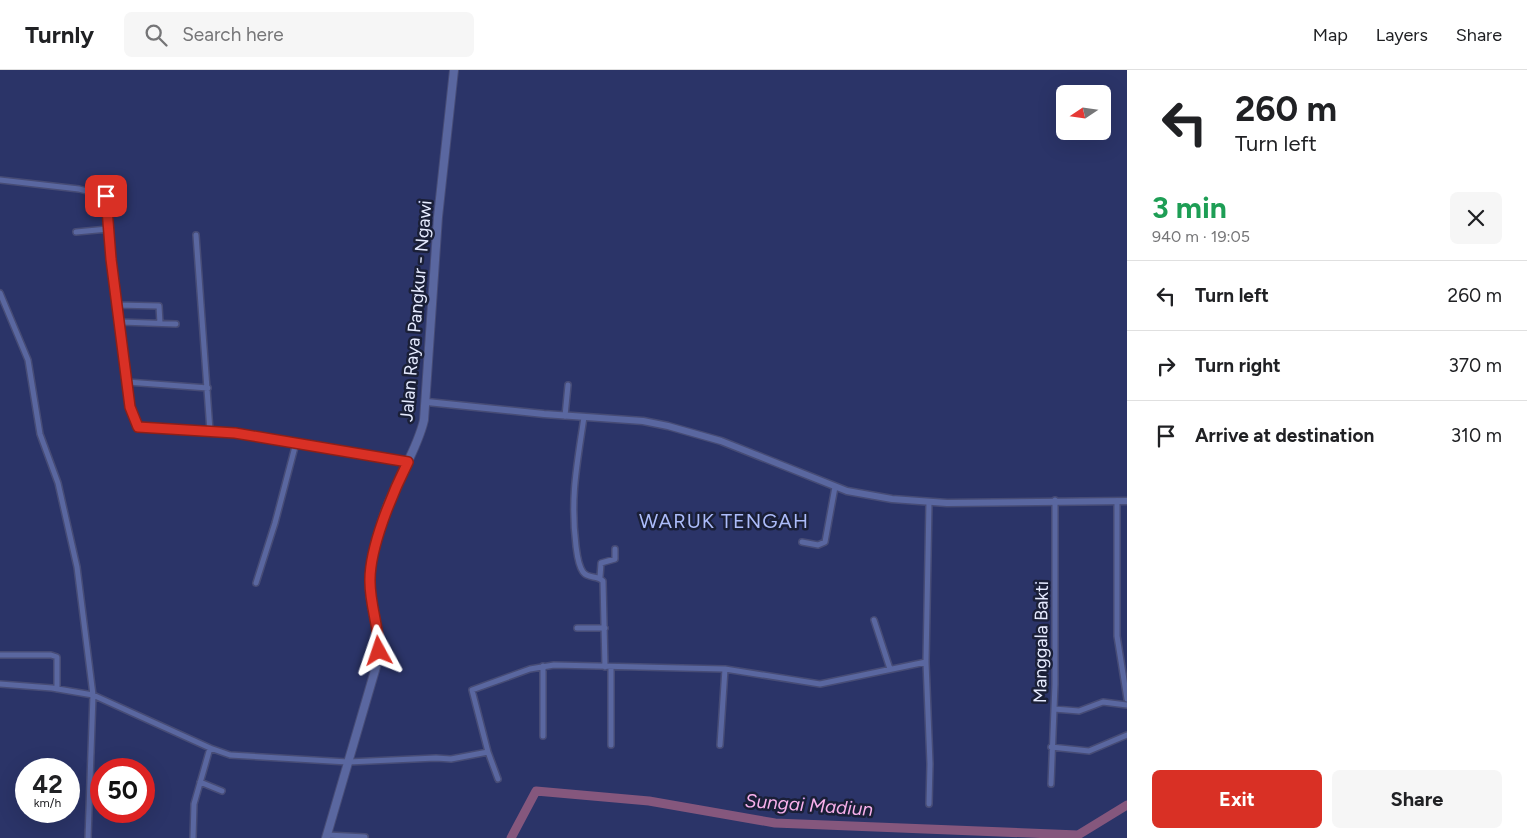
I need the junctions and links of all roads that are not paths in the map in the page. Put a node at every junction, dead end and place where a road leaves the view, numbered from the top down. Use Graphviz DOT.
graph roads {
  1 [pos="454,70"];
  2 [pos="0,180"];
  3 [pos="108,230"];
  4 [pos="76,232"];
  5 [pos="196,235"];
  6 [pos="0,293"];
  7 [pos="118,305"];
  8 [pos="120,322"];
  9 [pos="160,323"];
  10 [pos="176,324"];
  11 [pos="127,382"];
  12 [pos="568,385"];
  13 [pos="208,388"];
  14 [pos="427,402"];
  15 [pos="565,416"];
  16 [pos="584,417"];
  17 [pos="210,431"];
  18 [pos="296,443"];
  19 [pos="408,462"];
  20 [pos="835,487"];
  21 [pos="1055,500"];
  22 [pos="1117,501"];
  23 [pos="1127,501"];
  24 [pos="929,502"];
  25 [pos="802,542"];
  26 [pos="615,549"];
  27 [pos="600,578"];
  28 [pos="256,583"];
  29 [pos="874,620"];
  30 [pos="577,628"];
  31 [pos="605,628"];
  32 [pos="0,655"];
  33 [pos="926,662"];
  34 [pos="543,666"];
  35 [pos="608,667"];
  36 [pos="725,669"];
  37 [pos="890,669"];
  38 [pos="0,684"];
  39 [pos="57,689"];
  40 [pos="93,696"];
  41 [pos="1127,699"];
  42 [pos="1127,704"];
  43 [pos="1054,709"];
  44 [pos="1127,735"];
  45 [pos="543,736"];
  46 [pos="611,745"];
  47 [pos="720,745"];
  48 [pos="1051,747"];
  49 [pos="210,748"];
  50 [pos="488,752"];
  51 [pos="348,762"];
  52 [pos="498,778"];
  53 [pos="200,782"];
  54 [pos="1051,784"];
  55 [pos="222,791"];
  56 [pos="930,804"];
  57 [pos="326,837"];
  58 [pos="365,837"];
  59 [pos="88,838"];
  60 [pos="193,838"];
  1 -- 14 [label="main road, Jalan Raya Pangkur - Ngawi"];
  2 -- 3 [label="street"];
  3 -- 4 [label="street"];
  3 -- 7 [label="street"];
  5 -- 13 [label="street"];
  6 -- 40 [label="street"];
  7 -- 8 [label="street"];
  7 -- 9 [label="street"];
  8 -- 9 [label="street"];
  8 -- 11 [label="street"];
  9 -- 10 [label="street"];
  11 -- 13 [label="street"];
  11 -- 17 [label="street"];
  12 -- 15 [label="street"];
  13 -- 17 [label="street"];
  14 -- 15 [label="street"];
  14 -- 19 [label="main road, Jalan Raya Pangkur - Ngawi"];
  15 -- 16 [label="street"];
  16 -- 20 [label="street"];
  16 -- 27 [label="street"];
  17 -- 18 [label="street"];
  18 -- 19 [label="street"];
  18 -- 28 [label="street"];
  19 -- 51 [label="main road, Jalan Raya Pangkur - Ngawi"];
  20 -- 24 [label="street"];
  20 -- 25 [label="street"];
  21 -- 22 [label="street"];
  21 -- 24 [label="street"];
  21 -- 43 [label="street, Manggala Bakti"];
  22 -- 23 [label="street"];
  22 -- 41 [label="street"];
  24 -- 33 [label="street"];
  26 -- 27 [label="street"];
  27 -- 31 [label="street"];
  29 -- 37 [label="street"];
  30 -- 31 [label="street"];
  31 -- 35 [label="street"];
  32 -- 39 [label="street"];
  33 -- 37 [label="street"];
  33 -- 56 [label="street"];
  34 -- 35 [label="street"];
  34 -- 45 [label="street"];
  34 -- 50 [label="street"];
  35 -- 36 [label="street"];
  35 -- 46 [label="street"];
  36 -- 37 [label="street"];
  36 -- 47 [label="street"];
  38 -- 39 [label="street"];
  39 -- 40 [label="street"];
  40 -- 49 [label="street"];
  40 -- 59 [label="street"];
  42 -- 43 [label="street"];
  43 -- 48 [label="street, Manggala Bakti"];
  44 -- 48 [label="street"];
  48 -- 54 [label="street, Manggala Bakti"];
  49 -- 51 [label="street"];
  49 -- 53 [label="street"];
  50 -- 51 [label="street"];
  50 -- 52 [label="street"];
  51 -- 57 [label="main road, Jalan Raya Pangkur - Ngawi"];
  53 -- 55 [label="street"];
  53 -- 60 [label="street"];
  57 -- 58 [label="street"];
}
